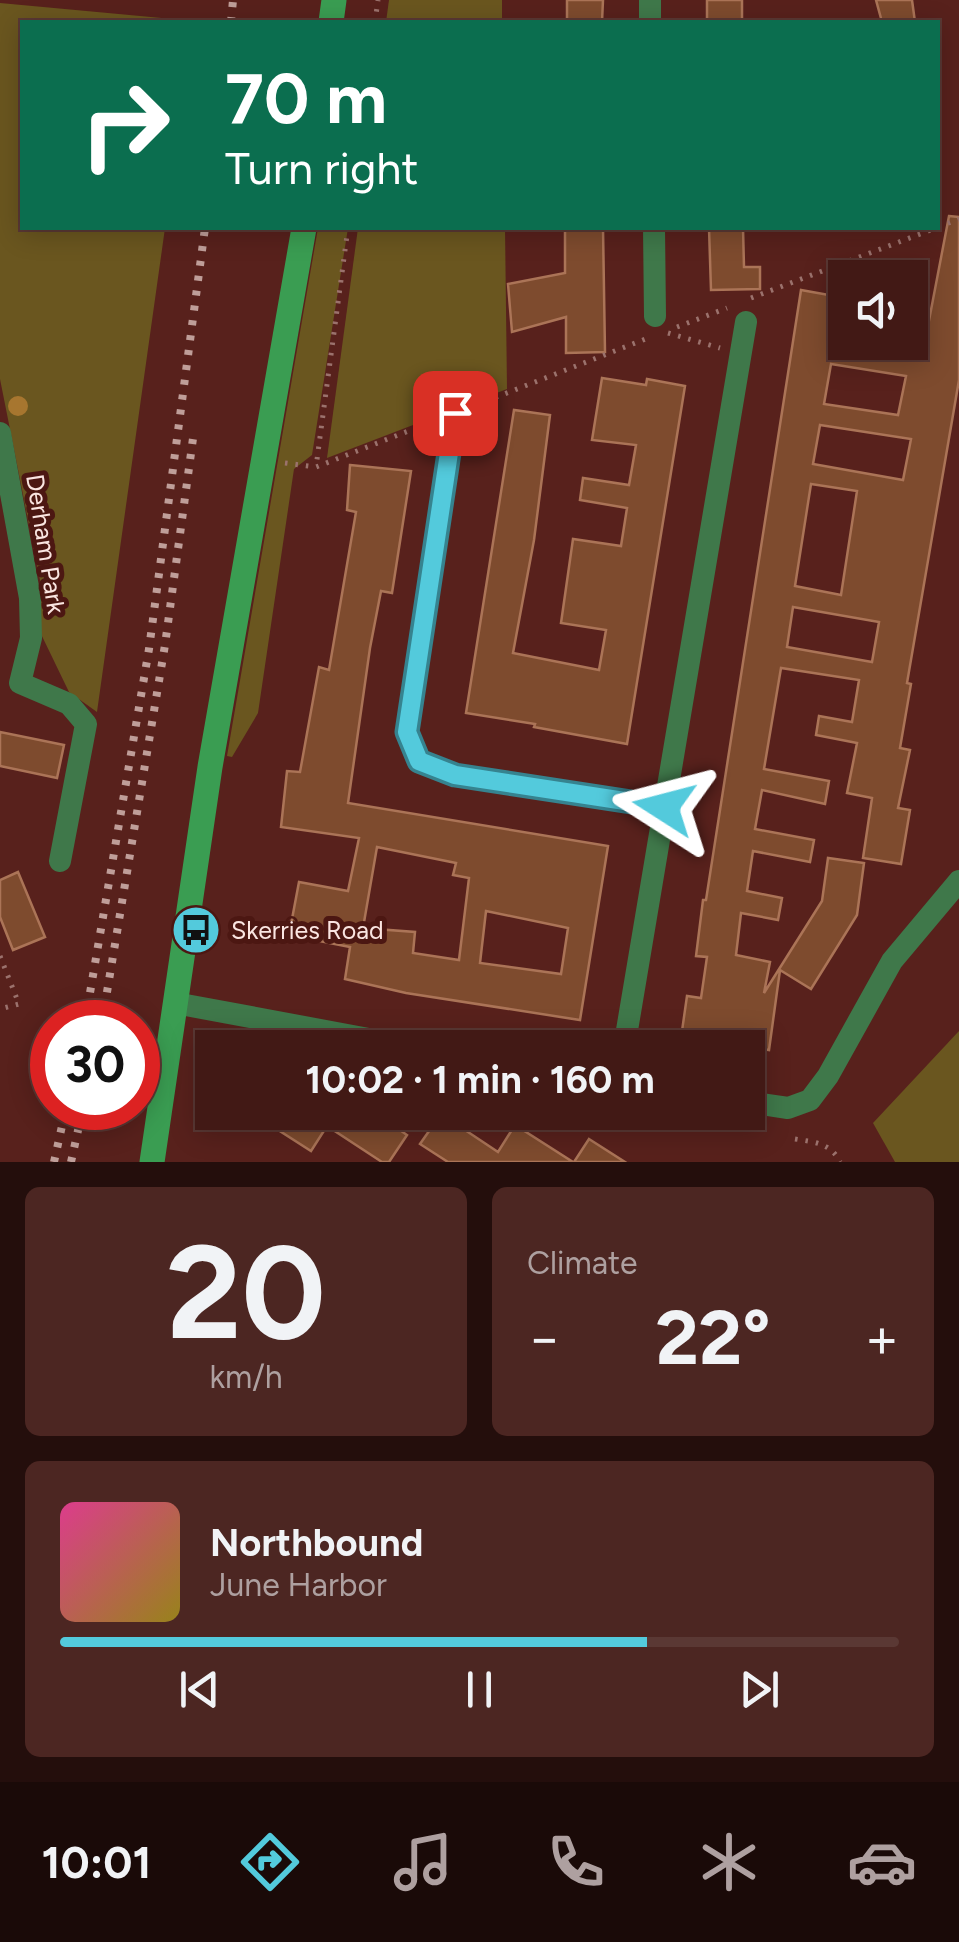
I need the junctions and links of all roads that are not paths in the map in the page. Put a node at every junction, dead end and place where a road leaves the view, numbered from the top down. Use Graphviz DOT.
graph roads {
  1 [pos="304,230"];
  2 [pos="654,230"];
  3 [pos="746,322"];
  4 [pos="659,324"];
  5 [pos="455,413"];
  6 [pos="0,432"];
  7 [pos="664,807"];
  8 [pos="60,860"];
  9 [pos="959,881"];
  10 [pos="175,1003"];
  11 [pos="320,1030"];
  12 [pos="627,1030"];
  13 [pos="765,1105"];
  14 [pos="152,1162"];
  1 -- 10 [label="main road"];
  2 -- 4 [label="street"];
  3 -- 7 [label="street"];
  5 -- 7 [label="street"];
  6 -- 8 [label="street, Derham Park"];
  7 -- 12 [label="street"];
  9 -- 13 [label="street"];
  10 -- 11 [label="street"];
  10 -- 14 [label="main road"];
}
